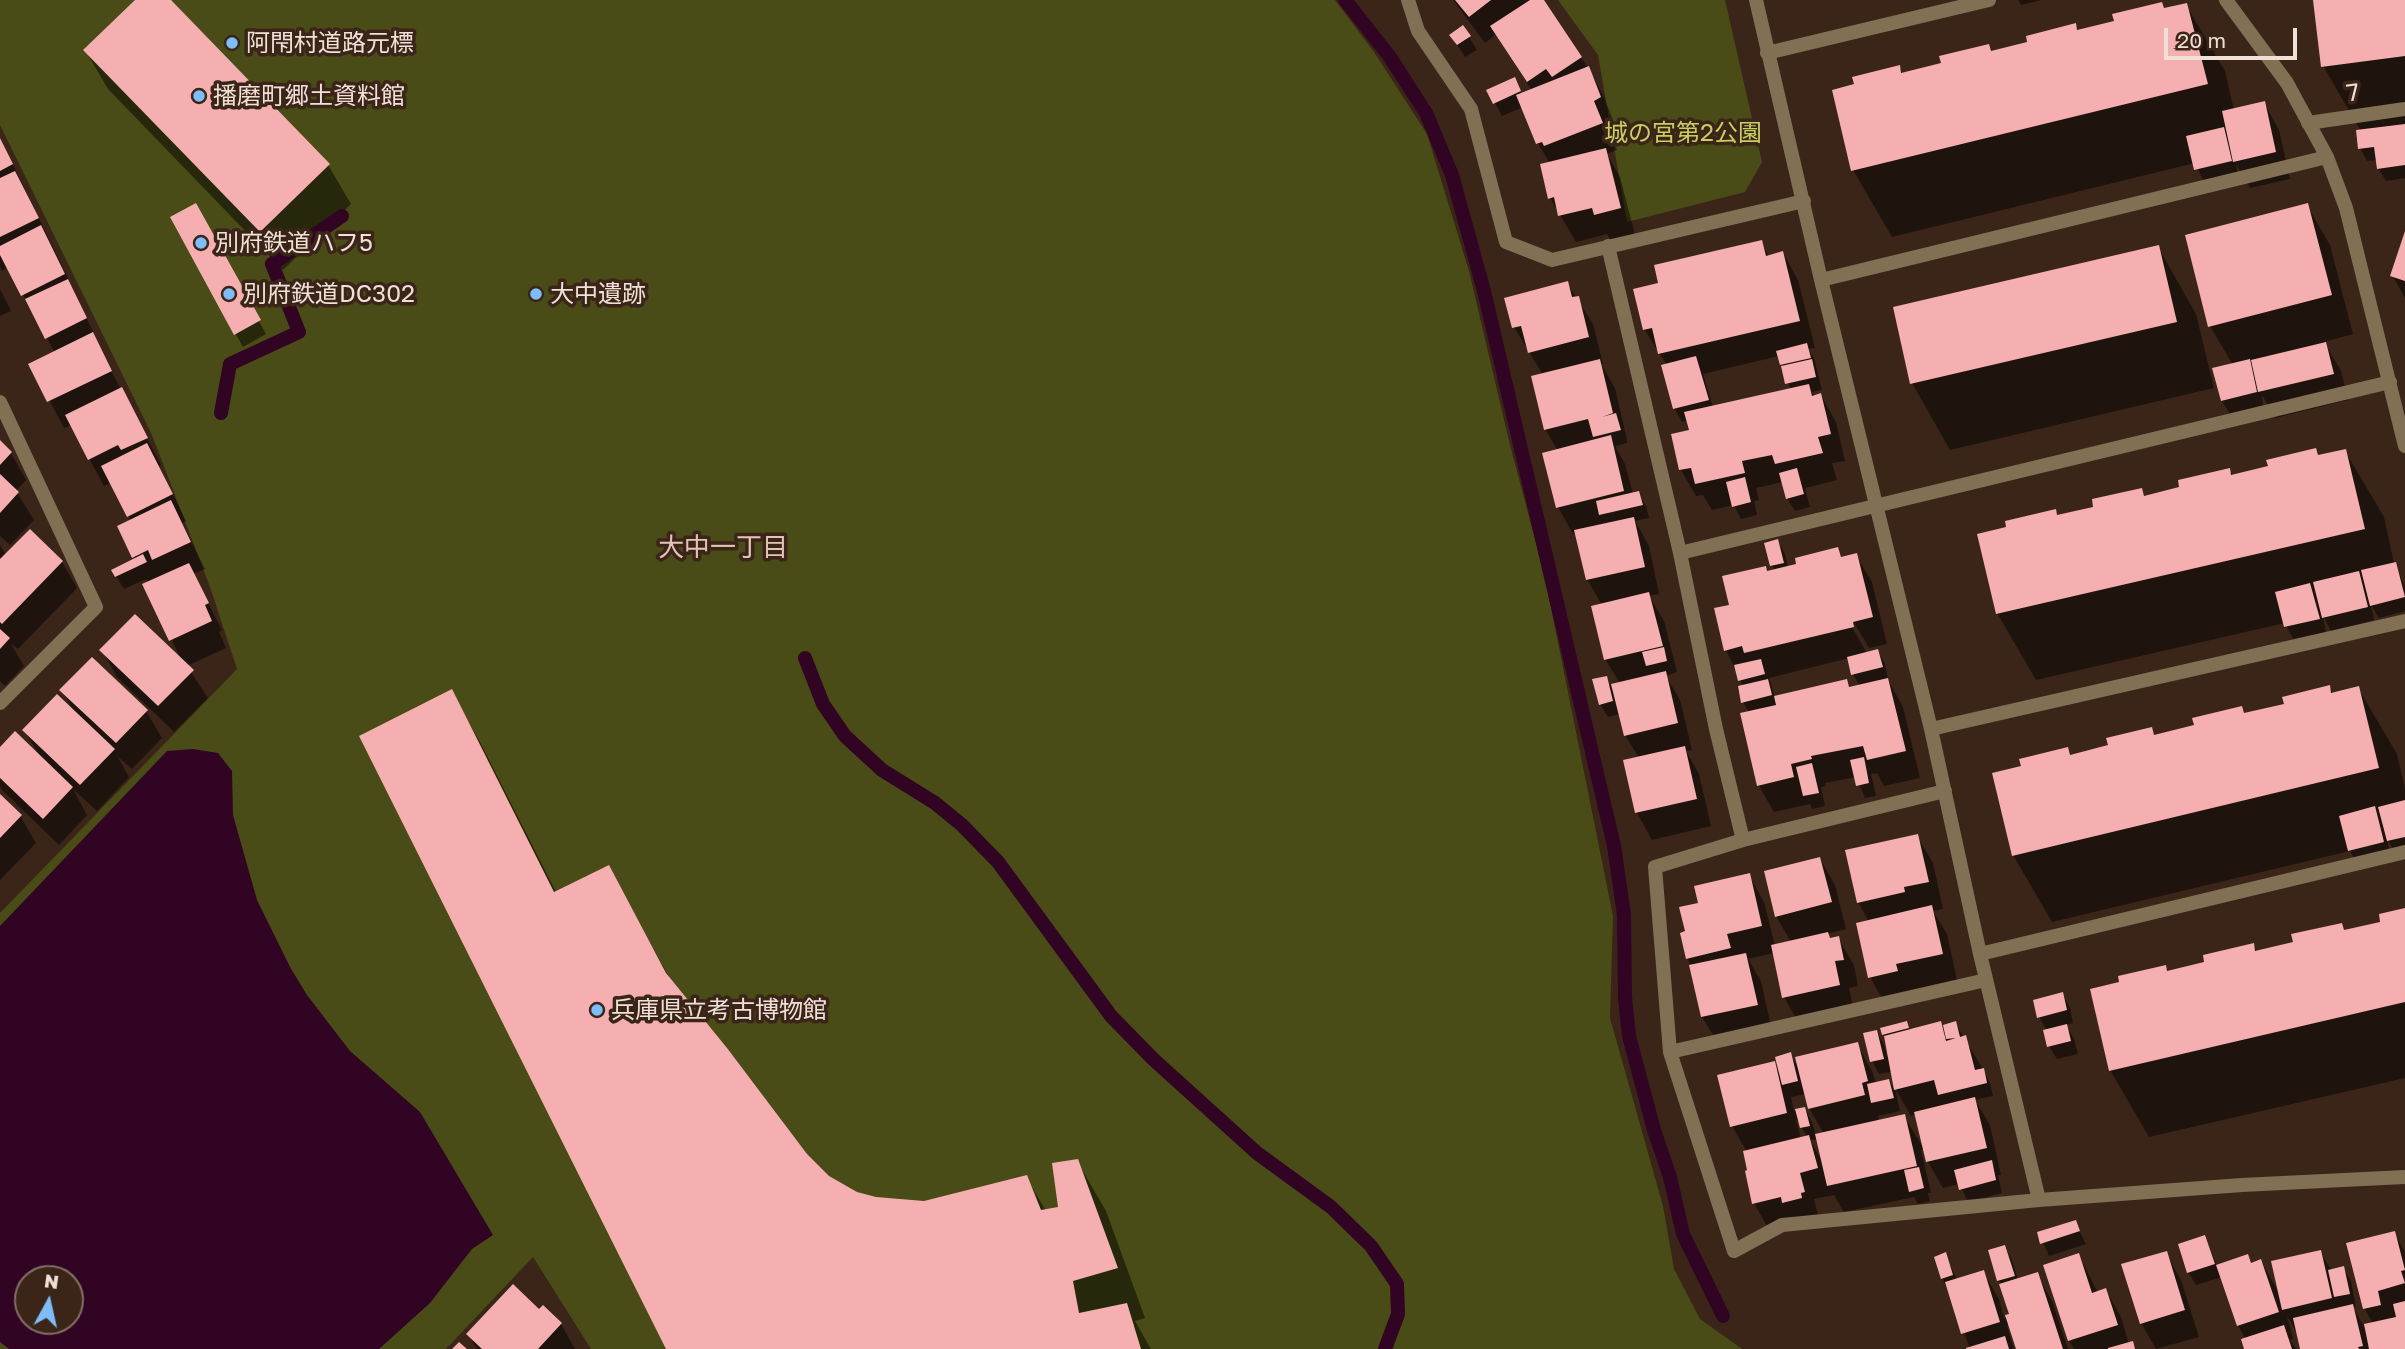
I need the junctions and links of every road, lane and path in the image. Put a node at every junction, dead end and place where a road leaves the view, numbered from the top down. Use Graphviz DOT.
graph roads {
  1 [pos="1408,0"];
  2 [pos="1756,0"];
  3 [pos="1989,0"];
  4 [pos="2226,0"];
  5 [pos="1767,52"];
  6 [pos="2405,109"];
  7 [pos="2308,123"];
  8 [pos="2327,157"];
  9 [pos="1804,201"];
  10 [pos="1608,246"];
  11 [pos="1821,280"];
  12 [pos="2396,390"];
  13 [pos="0,402"];
  14 [pos="2405,446"];
  15 [pos="1877,506"];
  16 [pos="1680,553"];
  17 [pos="2405,621"];
  18 [pos="0,703"];
  19 [pos="1931,729"];
  20 [pos="1945,791"];
  21 [pos="1743,840"];
  22 [pos="2405,852"];
  23 [pos="1980,954"];
  24 [pos="1986,980"];
  25 [pos="1670,1052"];
  26 [pos="2405,1177"];
  27 [pos="2039,1200"];
  1 -- 10 [label="street"];
  2 -- 5 [label="street"];
  3 -- 5 [label="street"];
  4 -- 7 [label="street"];
  5 -- 9 [label="street"];
  6 -- 7 [label="street, 7"];
  7 -- 8 [label="street"];
  8 -- 11 [label="street"];
  8 -- 12 [label="street"];
  9 -- 10 [label="street"];
  9 -- 11 [label="street"];
  10 -- 16 [label="street"];
  11 -- 15 [label="street"];
  12 -- 14 [label="street"];
  12 -- 15 [label="street"];
  13 -- 18 [label="street"];
  15 -- 16 [label="street"];
  15 -- 19 [label="street"];
  16 -- 21 [label="street"];
  17 -- 19 [label="street"];
  19 -- 20 [label="street"];
  20 -- 21 [label="street"];
  20 -- 23 [label="street"];
  21 -- 25 [label="street"];
  22 -- 23 [label="street"];
  23 -- 24 [label="street"];
  24 -- 25 [label="street"];
  24 -- 27 [label="street"];
  25 -- 27 [label="street"];
  26 -- 27 [label="street"];
}
